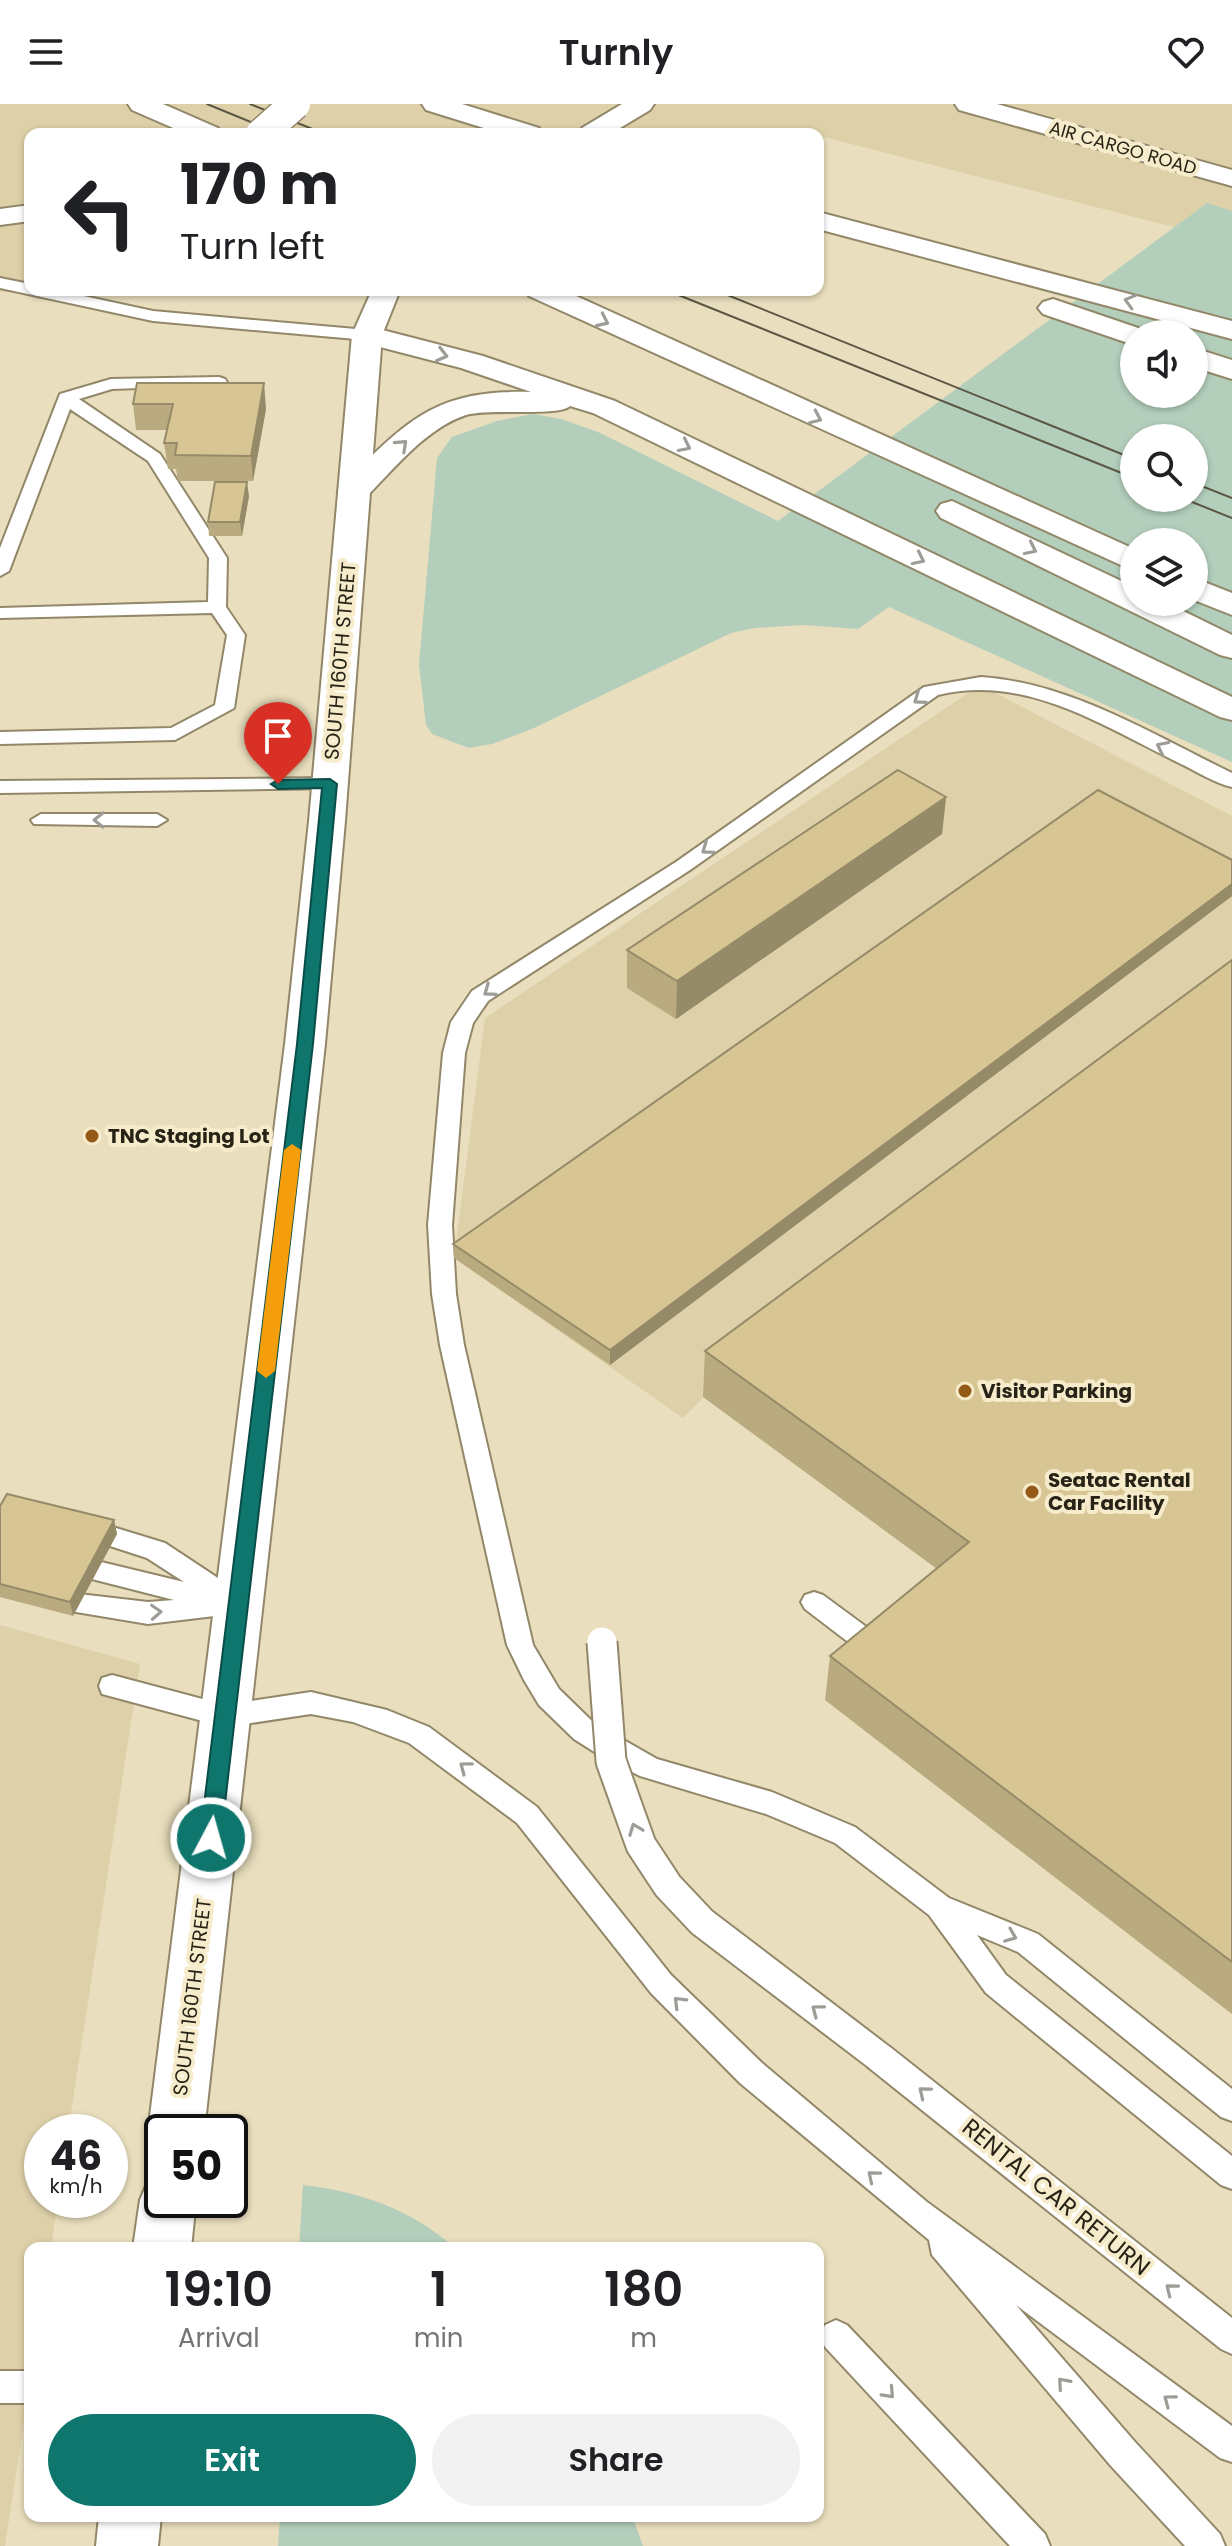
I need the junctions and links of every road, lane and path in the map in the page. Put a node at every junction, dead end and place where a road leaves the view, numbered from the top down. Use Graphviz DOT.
graph roads {
  1 [pos="141,104"];
  2 [pos="295,104"];
  3 [pos="435,104"];
  4 [pos="641,104"];
  5 [pos="968,104"];
  6 [pos="195,128"];
  7 [pos="268,128"];
  8 [pos="511,128"];
  9 [pos="601,128"];
  10 [pos="1232,178"];
  11 [pos="24,214"];
  12 [pos="0,217"];
  13 [pos="824,222"];
  14 [pos="824,229"];
  15 [pos="0,283"];
  16 [pos="24,288"];
  17 [pos="60,296"];
  18 [pos="383,296"];
  19 [pos="552,296"];
  20 [pos="1232,330"];
  21 [pos="1120,331"];
  22 [pos="367,335"];
  23 [pos="668,351"];
  24 [pos="1208,362"];
  25 [pos="1232,370"];
  26 [pos="219,382"];
  27 [pos="66,398"];
  28 [pos="604,407"];
  29 [pos="354,491"];
  30 [pos="1120,555"];
  31 [pos="0,571"];
  32 [pos="1120,593"];
  33 [pos="1208,594"];
  34 [pos="1232,605"];
  35 [pos="217,607"];
  36 [pos="0,613"];
  37 [pos="1167,616"];
  38 [pos="1232,648"];
  39 [pos="1232,710"];
  40 [pos="0,738"];
  41 [pos="1232,781"];
  42 [pos="330,784"];
  43 [pos="0,787"];
  44 [pos="41,820"];
  45 [pos="157,820"];
  46 [pos="116,1538"];
  47 [pos="97,1571"];
  48 [pos="814,1602"];
  49 [pos="79,1604"];
  50 [pos="239,1605"];
  51 [pos="602,1642"];
  52 [pos="882,1653"];
  53 [pos="112,1686"];
  54 [pos="225,1716"];
  55 [pos="939,1906"];
  56 [pos="1232,2107"];
  57 [pos="178,2114"];
  58 [pos="1232,2175"];
  59 [pos="916,2212"];
  60 [pos="166,2218"];
  61 [pos="163,2242"];
  62 [pos="836,2336"];
  63 [pos="1232,2338"];
  64 [pos="0,2387"];
  65 [pos="24,2387"];
  66 [pos="1232,2446"];
  67 [pos="129,2522"];
  68 [pos="127,2546"];
  69 [pos="1033,2546"];
  70 [pos="1208,2546"];
  1 -- 6 [label="main road"];
  2 -- 7 [label="main road, bridge"];
  3 -- 8 [label="main road"];
  4 -- 9 [label="main road"];
  5 -- 10 [label="main road, AIR CARGO ROAD"];
  11 -- 12 [label="main road"];
  20 -- 13 [label="main road, one-way"];
  14 -- 21 [label="main road"];
  15 -- 16 [label="lane"];
  17 -- 22 [label="lane"];
  18 -- 22 [label="main road, SOUTH 160TH STREET"];
  19 -- 23 [label="main road, one-way"];
  22 -- 28 [label="main road, one-way"];
  22 -- 29 [label="main road, SOUTH 160TH STREET"];
  23 -- 30 [label="main road, one-way"];
  23 -- 32 [label="main road, one-way"];
  24 -- 25 [label="main road"];
  26 -- 27 [label="lane"];
  27 -- 31 [label="lane"];
  27 -- 35 [label="lane"];
  29 -- 28 [label="main road, one-way"];
  28 -- 39 [label="main road, one-way"];
  29 -- 42 [label="main road, SOUTH 160TH STREET"];
  33 -- 34 [label="main road"];
  35 -- 36 [label="lane"];
  35 -- 40 [label="lane"];
  37 -- 38 [label="main road"];
  41 -- 55 [label="lane, one-way"];
  42 -- 43 [label="lane"];
  42 -- 50 [label="main road, SOUTH 160TH STREET"];
  45 -- 44 [label="lane, one-way"];
  46 -- 50 [label="lane"];
  47 -- 50 [label="lane"];
  48 -- 52 [label="lane"];
  49 -- 50 [label="lane, one-way"];
  50 -- 54 [label="main road, SOUTH 160TH STREET"];
  63 -- 51 [label="lane, RENTAL CAR RETURN, one-way, bridge"];
  53 -- 54 [label="lane"];
  54 -- 57 [label="main road, SOUTH 160TH STREET"];
  59 -- 54 [label="lane, one-way"];
  55 -- 56 [label="lane, one-way"];
  55 -- 58 [label="lane"];
  66 -- 59 [label="lane, one-way"];
  70 -- 59 [label="lane, one-way"];
  60 -- 61 [label="main road"];
  62 -- 69 [label="lane, one-way"];
  64 -- 65 [label="lane"];
  67 -- 68 [label="main road"];
}
